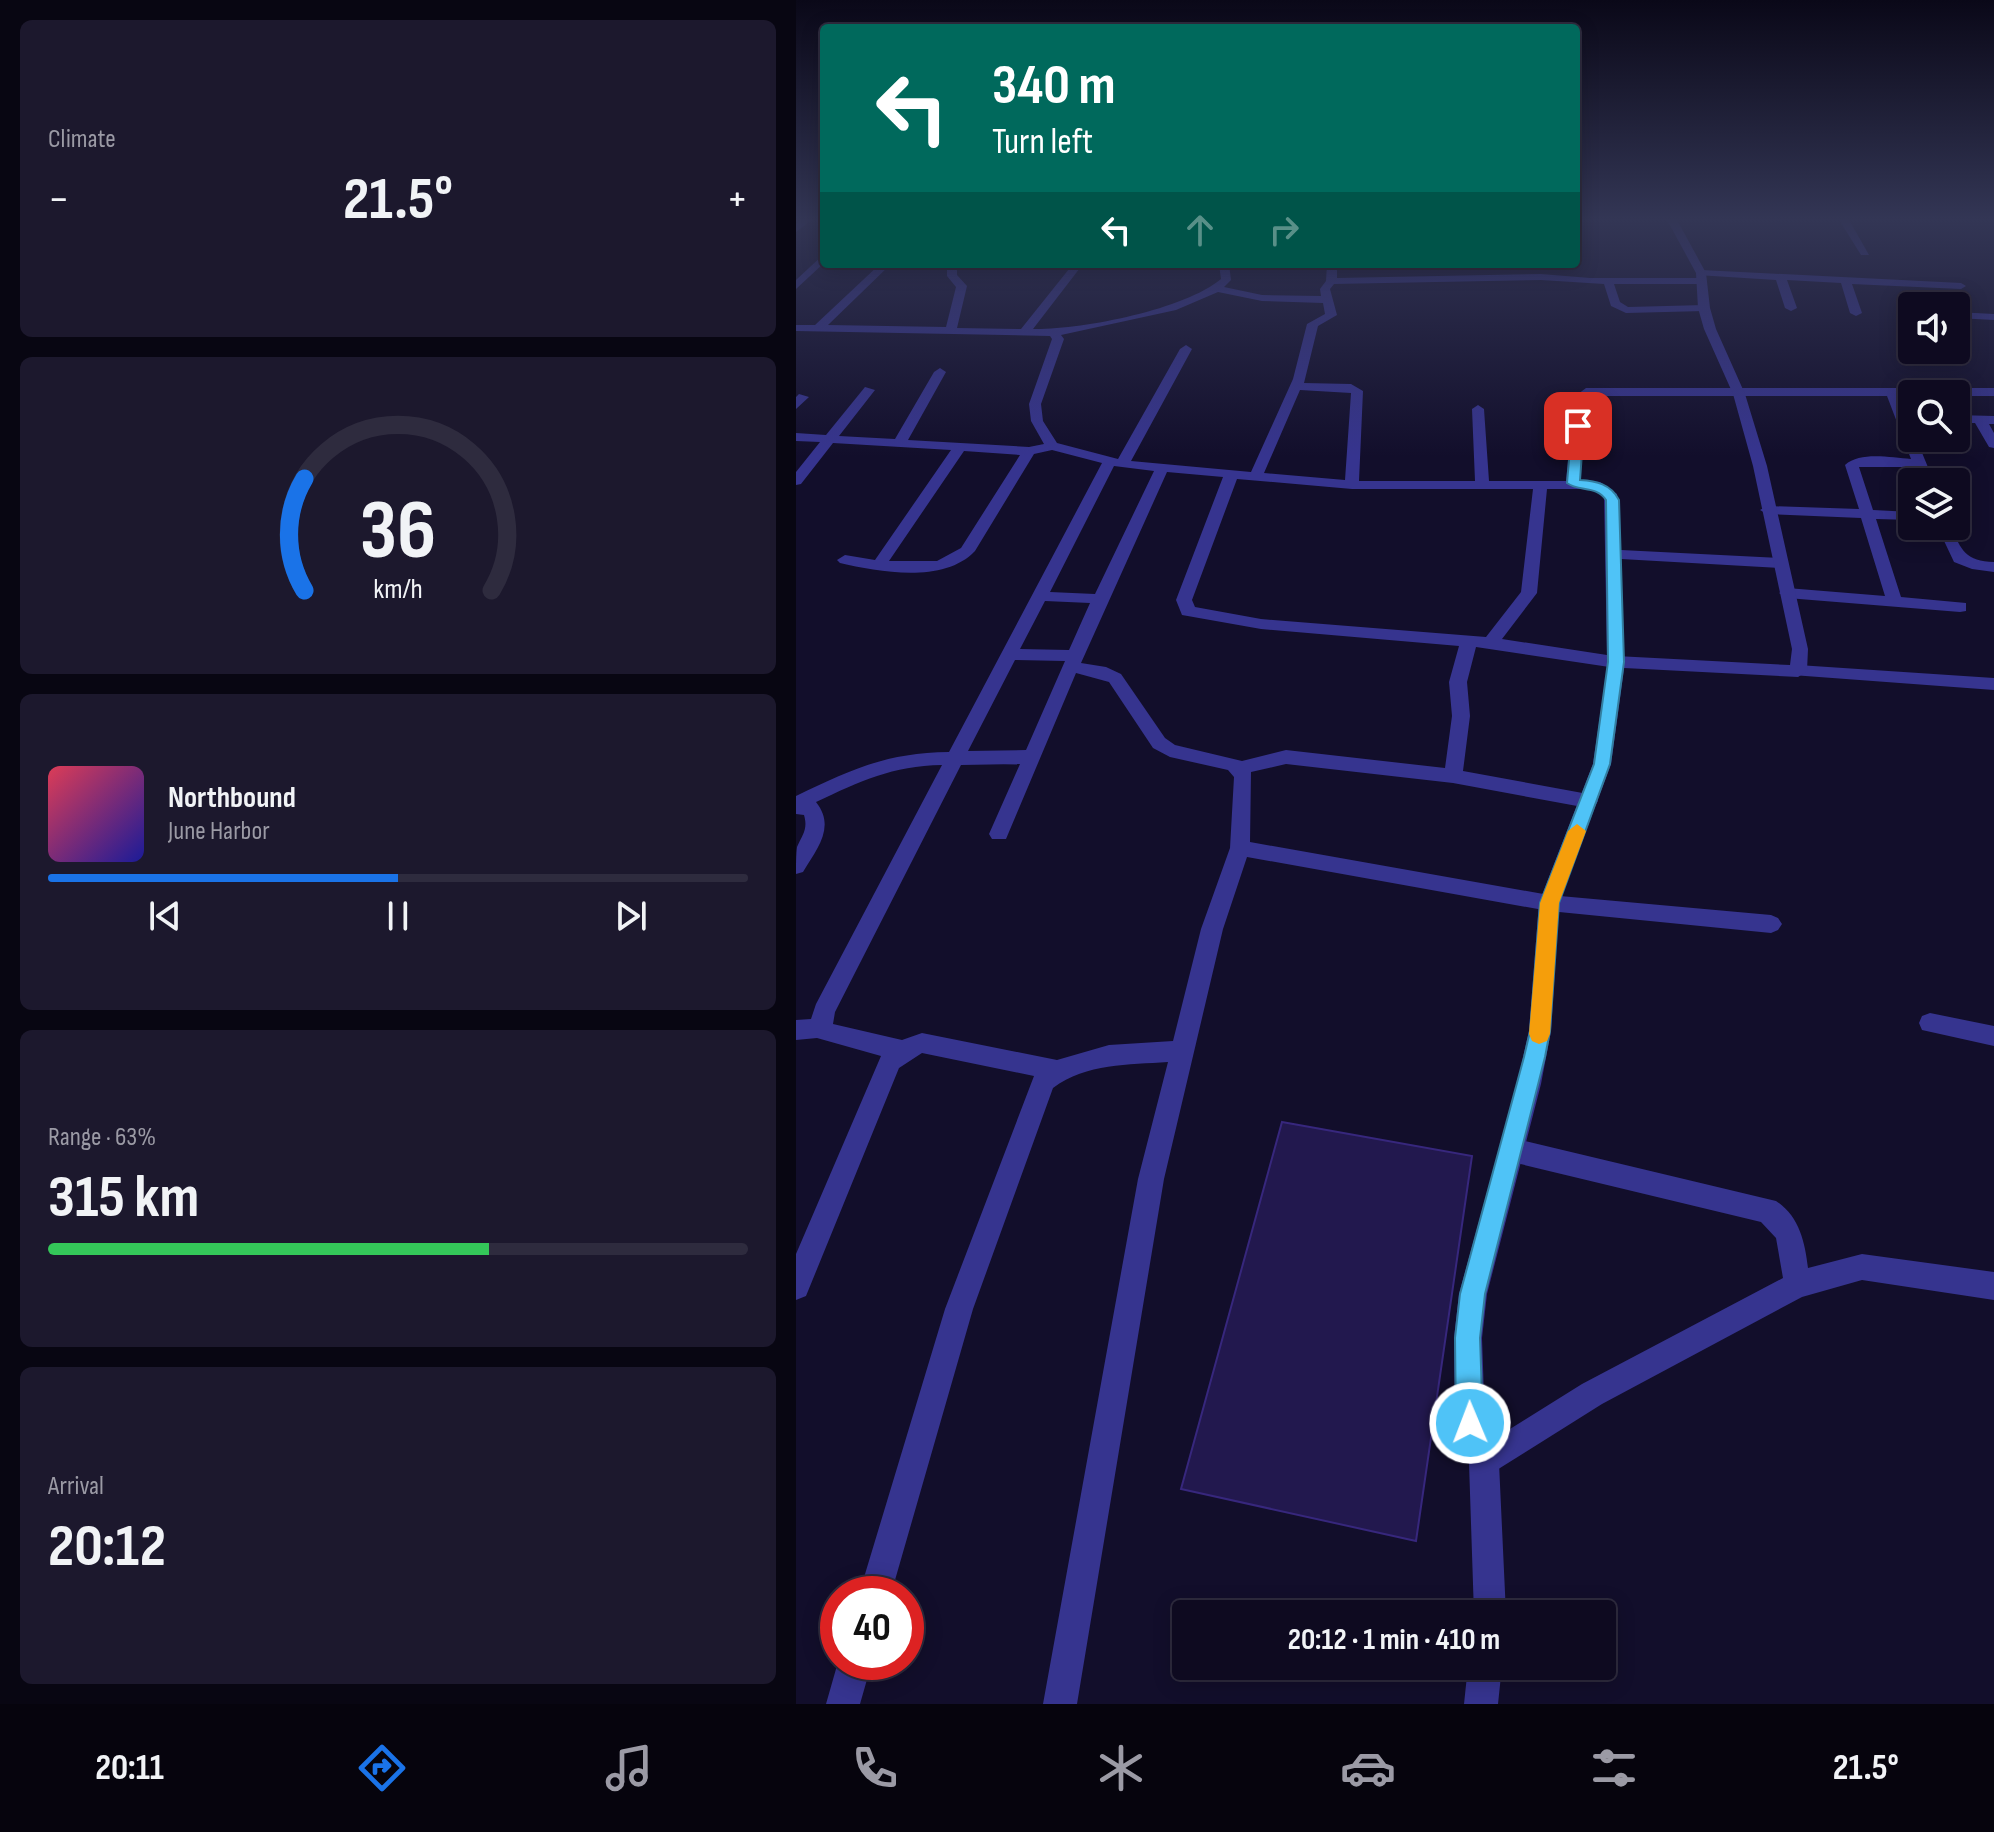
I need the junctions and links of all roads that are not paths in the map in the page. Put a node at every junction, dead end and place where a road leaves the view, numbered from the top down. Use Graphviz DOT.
graph roads {
  1 [pos="850,298"];
  2 [pos="959,298"];
  3 [pos="1052,298"];
  4 [pos="1201,298"];
  5 [pos="1260,298"];
  6 [pos="1613,298"];
  7 [pos="1703,298"];
  8 [pos="1787,298"];
  9 [pos="1851,298"];
  10 [pos="1328,300"];
  11 [pos="1704,308"];
  12 [pos="1791,308"];
  13 [pos="1856,313"];
  14 [pos="1970,316"];
  15 [pos="1994,317"];
  16 [pos="796,328"];
  17 [pos="817,329"];
  18 [pos="951,330"];
  19 [pos="1026,330"];
  20 [pos="1053,333"];
  21 [pos="1186,349"];
  22 [pos="940,372"];
  23 [pos="1296,386"];
  24 [pos="869,390"];
  25 [pos="1994,392"];
  26 [pos="1892,393"];
  27 [pos="1739,394"];
  28 [pos="1898,403"];
  29 [pos="1478,409"];
  30 [pos="1987,420"];
  31 [pos="796,437"];
  32 [pos="828,439"];
  33 [pos="899,443"];
  34 [pos="1994,444"];
  35 [pos="1052,446"];
  36 [pos="959,448"];
  37 [pos="1029,451"];
  38 [pos="1917,452"];
  39 [pos="1116,463"];
  40 [pos="1920,463"];
  41 [pos="1922,468"];
  42 [pos="1162,469"];
  43 [pos="1231,475"];
  44 [pos="1256,476"];
  45 [pos="796,481"];
  46 [pos="1482,483"];
  47 [pos="1541,483"];
  48 [pos="1573,483"];
  49 [pos="1352,485"];
  50 [pos="1767,510"];
  51 [pos="1865,513"];
  52 [pos="1898,515"];
  53 [pos="1950,540"];
  54 [pos="1614,554"];
  55 [pos="845,560"];
  56 [pos="1780,563"];
  57 [pos="880,564"];
  58 [pos="1994,567"];
  59 [pos="1787,593"];
  60 [pos="1041,596"];
  61 [pos="1100,599"];
  62 [pos="1894,601"];
  63 [pos="1960,607"];
  64 [pos="1469,641"];
  65 [pos="1490,643"];
  66 [pos="1010,654"];
  67 [pos="1074,662"];
  68 [pos="1616,662"];
  69 [pos="1798,671"];
  70 [pos="1994,684"];
  71 [pos="954,756"];
  72 [pos="1033,757"];
  73 [pos="1240,768"];
  74 [pos="1453,776"];
  75 [pos="1588,801"];
  76 [pos="796,805"];
  77 [pos="999,834"];
  78 [pos="1240,848"];
  79 [pos="796,866"];
  80 [pos="1549,903"];
  81 [pos="1771,924"];
  82 [pos="1930,1023"];
  83 [pos="821,1028"];
  84 [pos="796,1030"];
  85 [pos="1994,1036"];
  86 [pos="902,1051"];
  87 [pos="1182,1051"];
  88 [pos="1056,1070"];
  89 [pos="1512,1150"];
  90 [pos="1797,1285"];
  91 [pos="796,1286"];
  92 [pos="1994,1286"];
  93 [pos="1484,1463"];
  94 [pos="880,1576"];
  95 [pos="1489,1600"];
  96 [pos="850,1680"];
  97 [pos="1484,1680"];
  98 [pos="843,1704"];
  99 [pos="1060,1704"];
  100 [pos="1481,1704"];
  1 -- 17 [label="street"];
  2 -- 18 [label="street"];
  3 -- 19 [label="street"];
  4 -- 20 [label="street"];
  5 -- 10 [label="street"];
  6 -- 11 [label="street"];
  7 -- 11 [label="street"];
  8 -- 12 [label="street"];
  9 -- 13 [label="street"];
  10 -- 23 [label="street"];
  11 -- 27 [label="street"];
  14 -- 15 [label="street"];
  16 -- 17 [label="street"];
  17 -- 18 [label="street"];
  18 -- 19 [label="street"];
  19 -- 20 [label="street"];
  20 -- 35 [label="street"];
  21 -- 39 [label="street"];
  22 -- 33 [label="street"];
  23 -- 44 [label="street"];
  23 -- 49 [label="street"];
  24 -- 32 [label="street"];
  25 -- 26 [label="street"];
  26 -- 27 [label="street"];
  26 -- 28 [label="street"];
  27 -- 48 [label="street"];
  27 -- 50 [label="street"];
  29 -- 46 [label="street"];
  30 -- 34 [label="street"];
  31 -- 32 [label="street"];
  32 -- 33 [label="street"];
  32 -- 45 [label="street"];
  33 -- 36 [label="street"];
  35 -- 37 [label="street"];
  35 -- 39 [label="street"];
  36 -- 37 [label="street"];
  36 -- 57 [label="street"];
  37 -- 57 [label="street"];
  38 -- 40 [label="street"];
  39 -- 42 [label="street"];
  39 -- 60 [label="street"];
  40 -- 41 [label="street"];
  40 -- 51 [label="street"];
  42 -- 43 [label="street"];
  42 -- 61 [label="street"];
  43 -- 44 [label="street"];
  43 -- 64 [label="street"];
  44 -- 49 [label="street"];
  46 -- 47 [label="street"];
  46 -- 49 [label="street"];
  47 -- 48 [label="street"];
  47 -- 65 [label="street"];
  48 -- 54 [label="street"];
  50 -- 51 [label="street"];
  50 -- 56 [label="street"];
  51 -- 52 [label="street"];
  51 -- 62 [label="street"];
  53 -- 58 [label="street"];
  54 -- 56 [label="street"];
  54 -- 68 [label="street"];
  55 -- 57 [label="street"];
  56 -- 59 [label="street"];
  59 -- 62 [label="street"];
  59 -- 69 [label="street"];
  60 -- 61 [label="street"];
  60 -- 66 [label="street"];
  61 -- 67 [label="street"];
  62 -- 63 [label="street"];
  64 -- 65 [label="street"];
  64 -- 74 [label="street"];
  65 -- 68 [label="street"];
  66 -- 67 [label="street"];
  66 -- 71 [label="street"];
  67 -- 72 [label="street"];
  67 -- 73 [label="street"];
  68 -- 69 [label="street"];
  68 -- 75 [label="street"];
  69 -- 70 [label="street"];
  71 -- 72 [label="street"];
  71 -- 76 [label="street"];
  71 -- 83 [label="street"];
  72 -- 77 [label="street"];
  73 -- 74 [label="street"];
  73 -- 78 [label="street"];
  74 -- 75 [label="street"];
  75 -- 80 [label="street"];
  76 -- 79 [label="street"];
  78 -- 80 [label="street"];
  78 -- 87 [label="street"];
  80 -- 81 [label="street"];
  80 -- 89 [label="street"];
  82 -- 85 [label="street"];
  83 -- 84 [label="street"];
  83 -- 86 [label="street"];
  86 -- 88 [label="street"];
  86 -- 91 [label="street"];
  87 -- 88 [label="street"];
  87 -- 99 [label="street"];
  88 -- 94 [label="street"];
  89 -- 90 [label="street"];
  89 -- 93 [label="street"];
  90 -- 92 [label="street"];
  90 -- 93 [label="street"];
  93 -- 95 [label="street"];
  96 -- 98 [label="street"];
  97 -- 100 [label="street"];
}
